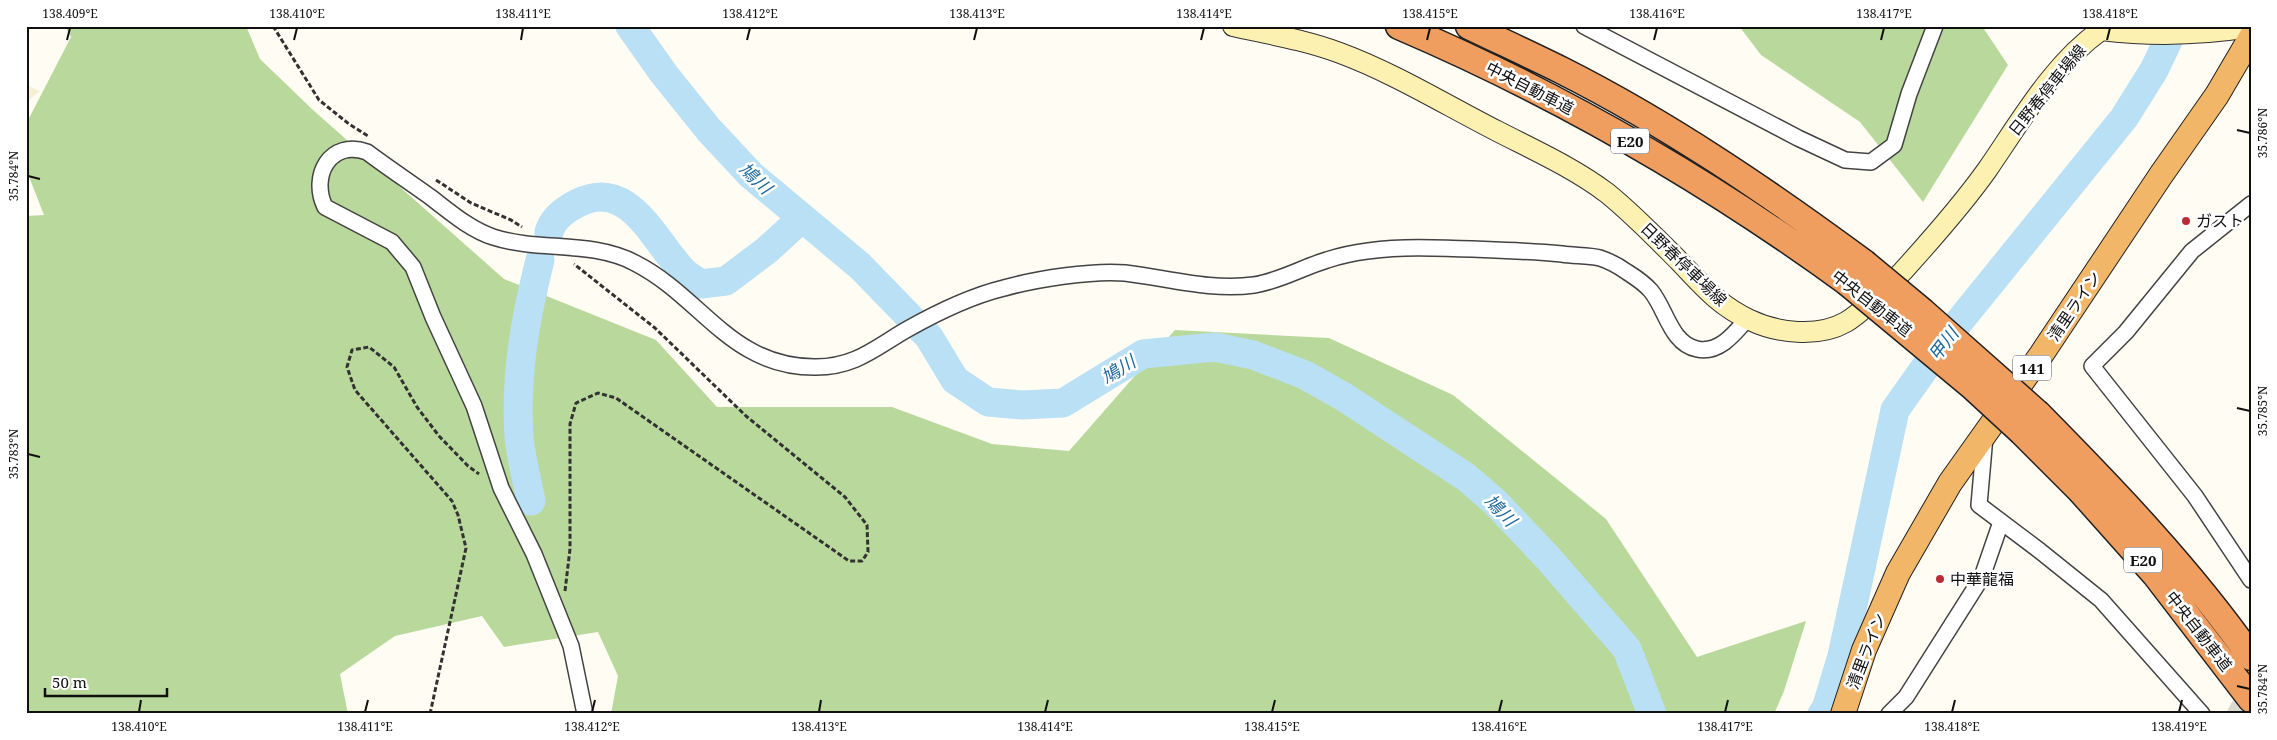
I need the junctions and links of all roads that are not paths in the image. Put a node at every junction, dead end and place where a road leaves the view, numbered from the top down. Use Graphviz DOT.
graph roads {
  1 [pos="1233,26"];
  2 [pos="1399,26"];
  3 [pos="1469,26"];
  4 [pos="1584,26"];
  5 [pos="1935,26"];
  6 [pos="2251,27"];
  7 [pos="2098,28"];
  8 [pos="2251,37"];
  9 [pos="2251,204"];
  10 [pos="1856,273"];
  11 [pos="1747,319"];
  12 [pos="2030,423"];
  13 [pos="1985,435"];
  14 [pos="2001,522"];
  15 [pos="2251,580"];
  16 [pos="2251,657"];
  17 [pos="2251,699"];
  18 [pos="585,714"];
  19 [pos="1843,714"];
  20 [pos="1889,714"];
  21 [pos="2202,714"];
  1 -- 11 [label="main road, 日野春停車場線"];
  2 -- 10 [label="highway, 中央自動車道 / E20"];
  3 -- 10 [label="highway, 中央自動車道 / E20"];
  4 -- 5 [label="street"];
  6 -- 7 [label="main road, 日野春停車場線"];
  7 -- 11 [label="main road, 日野春停車場線"];
  8 -- 13 [label="highway, 清里ライン / 141"];
  9 -- 15 [label="street"];
  10 -- 12 [label="highway, 中央自動車道 / E20, bridge"];
  11 -- 18 [label="street"];
  12 -- 16 [label="highway, 中央自動車道 / E20"];
  12 -- 17 [label="highway, 中央自動車道 / E20"];
  13 -- 14 [label="street"];
  13 -- 19 [label="highway, 清里ライン / 141"];
  14 -- 20 [label="street"];
  14 -- 21 [label="street"];
}
